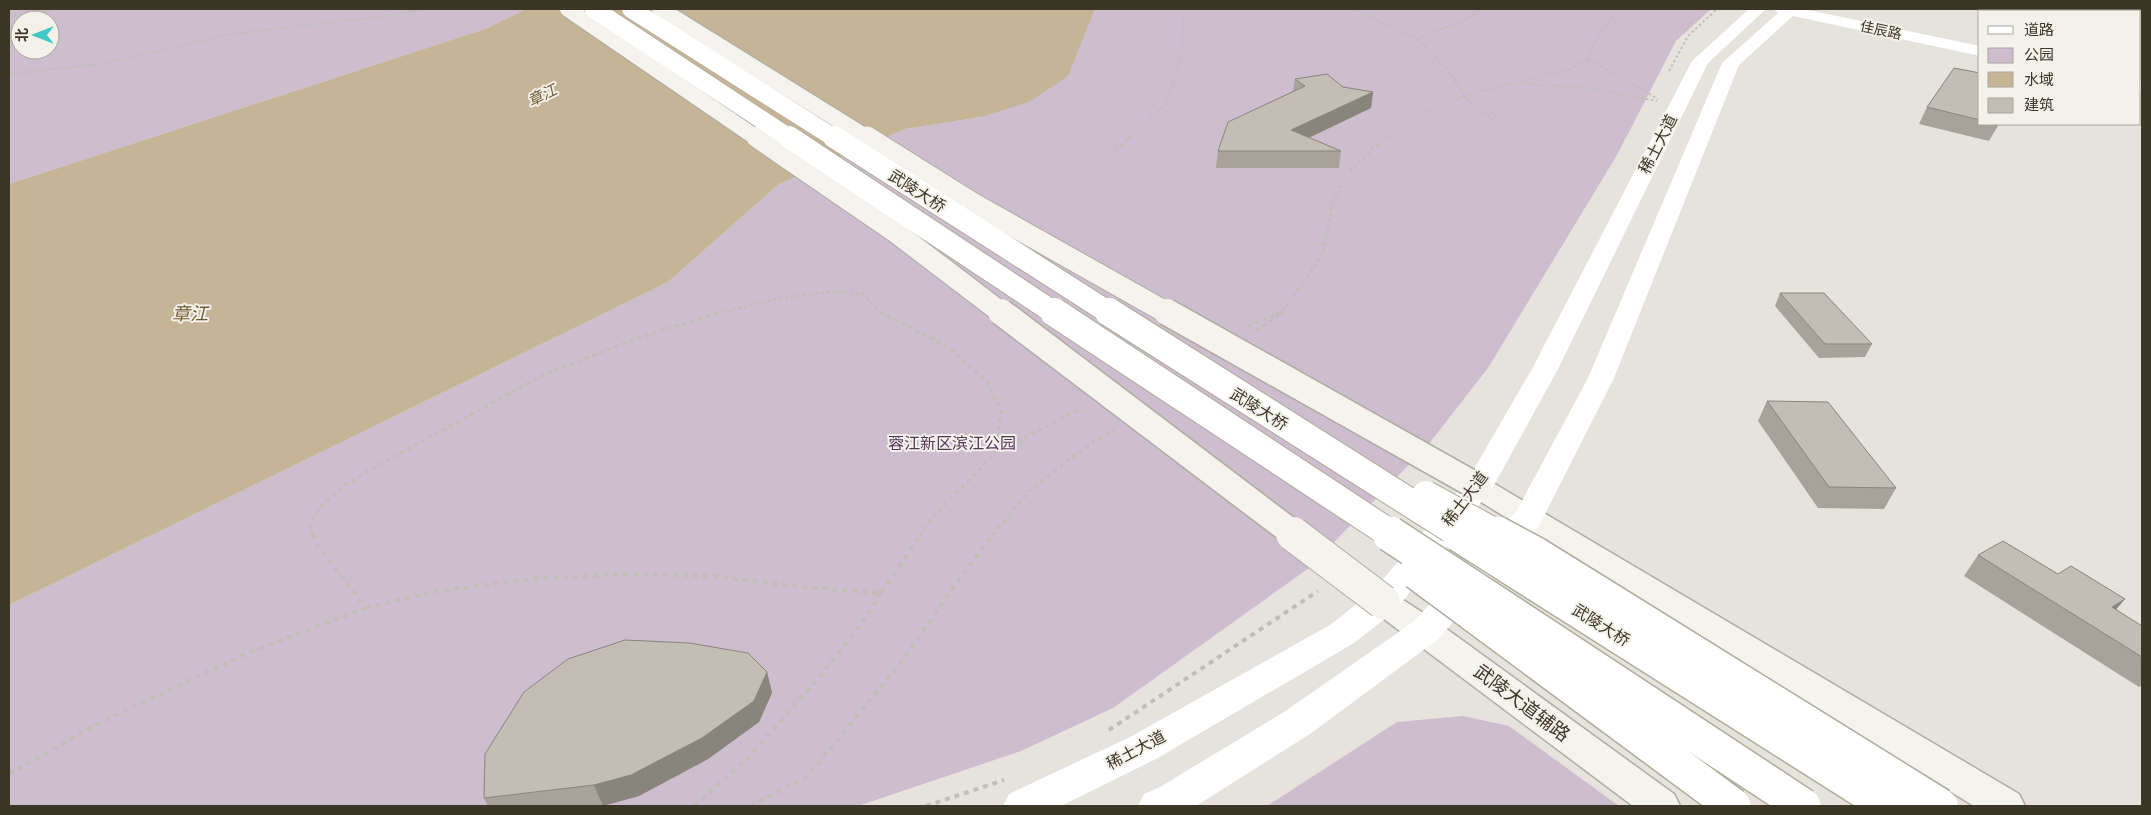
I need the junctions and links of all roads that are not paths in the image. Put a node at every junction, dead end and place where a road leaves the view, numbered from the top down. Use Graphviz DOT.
graph roads {
  1 [pos="568,9"];
  2 [pos="594,9"];
  3 [pos="631,9"];
  4 [pos="660,9"];
  5 [pos="1758,9"];
  6 [pos="1793,9"];
  7 [pos="1978,45"];
  8 [pos="1978,51"];
  9 [pos="1190,365"];
  10 [pos="1158,381"];
  11 [pos="1478,487"];
  12 [pos="1528,518"];
  13 [pos="1382,602"];
  14 [pos="1425,630"];
  15 [pos="1023,806"];
  16 [pos="1158,806"];
  17 [pos="1661,806"];
  18 [pos="1733,806"];
  19 [pos="1803,806"];
  20 [pos="1888,806"];
  21 [pos="1940,806"];
  22 [pos="2006,806"];
  1 -- 13 [label="street, 武陵大道辅路, bridge"];
  2 -- 10 [label="main road, 武陵大桥, bridge"];
  3 -- 9 [label="main road, 武陵大桥, bridge"];
  4 -- 11 [label="street, bridge"];
  5 -- 11 [label="main road, 稀土大道"];
  6 -- 7 [label="main road, 佳辰路"];
  6 -- 8 [label="main road, 佳辰路"];
  6 -- 12 [label="main road, 稀土大道"];
  9 -- 20 [label="main road, 武陵大桥, bridge"];
  9 -- 21 [label="main road, bridge"];
  10 -- 18 [label="main road, bridge"];
  10 -- 19 [label="main road, 武陵大桥, bridge"];
  11 -- 12 [label="street"];
  11 -- 13 [label="main road, 稀土大道"];
  12 -- 14 [label="main road, 稀土大道"];
  12 -- 22 [label="street"];
  13 -- 14 [label="street, 武陵大道辅路"];
  13 -- 15 [label="main road, 稀土大道"];
  14 -- 16 [label="main road, 稀土大道"];
  14 -- 17 [label="street, 武陵大道辅路"];
}
